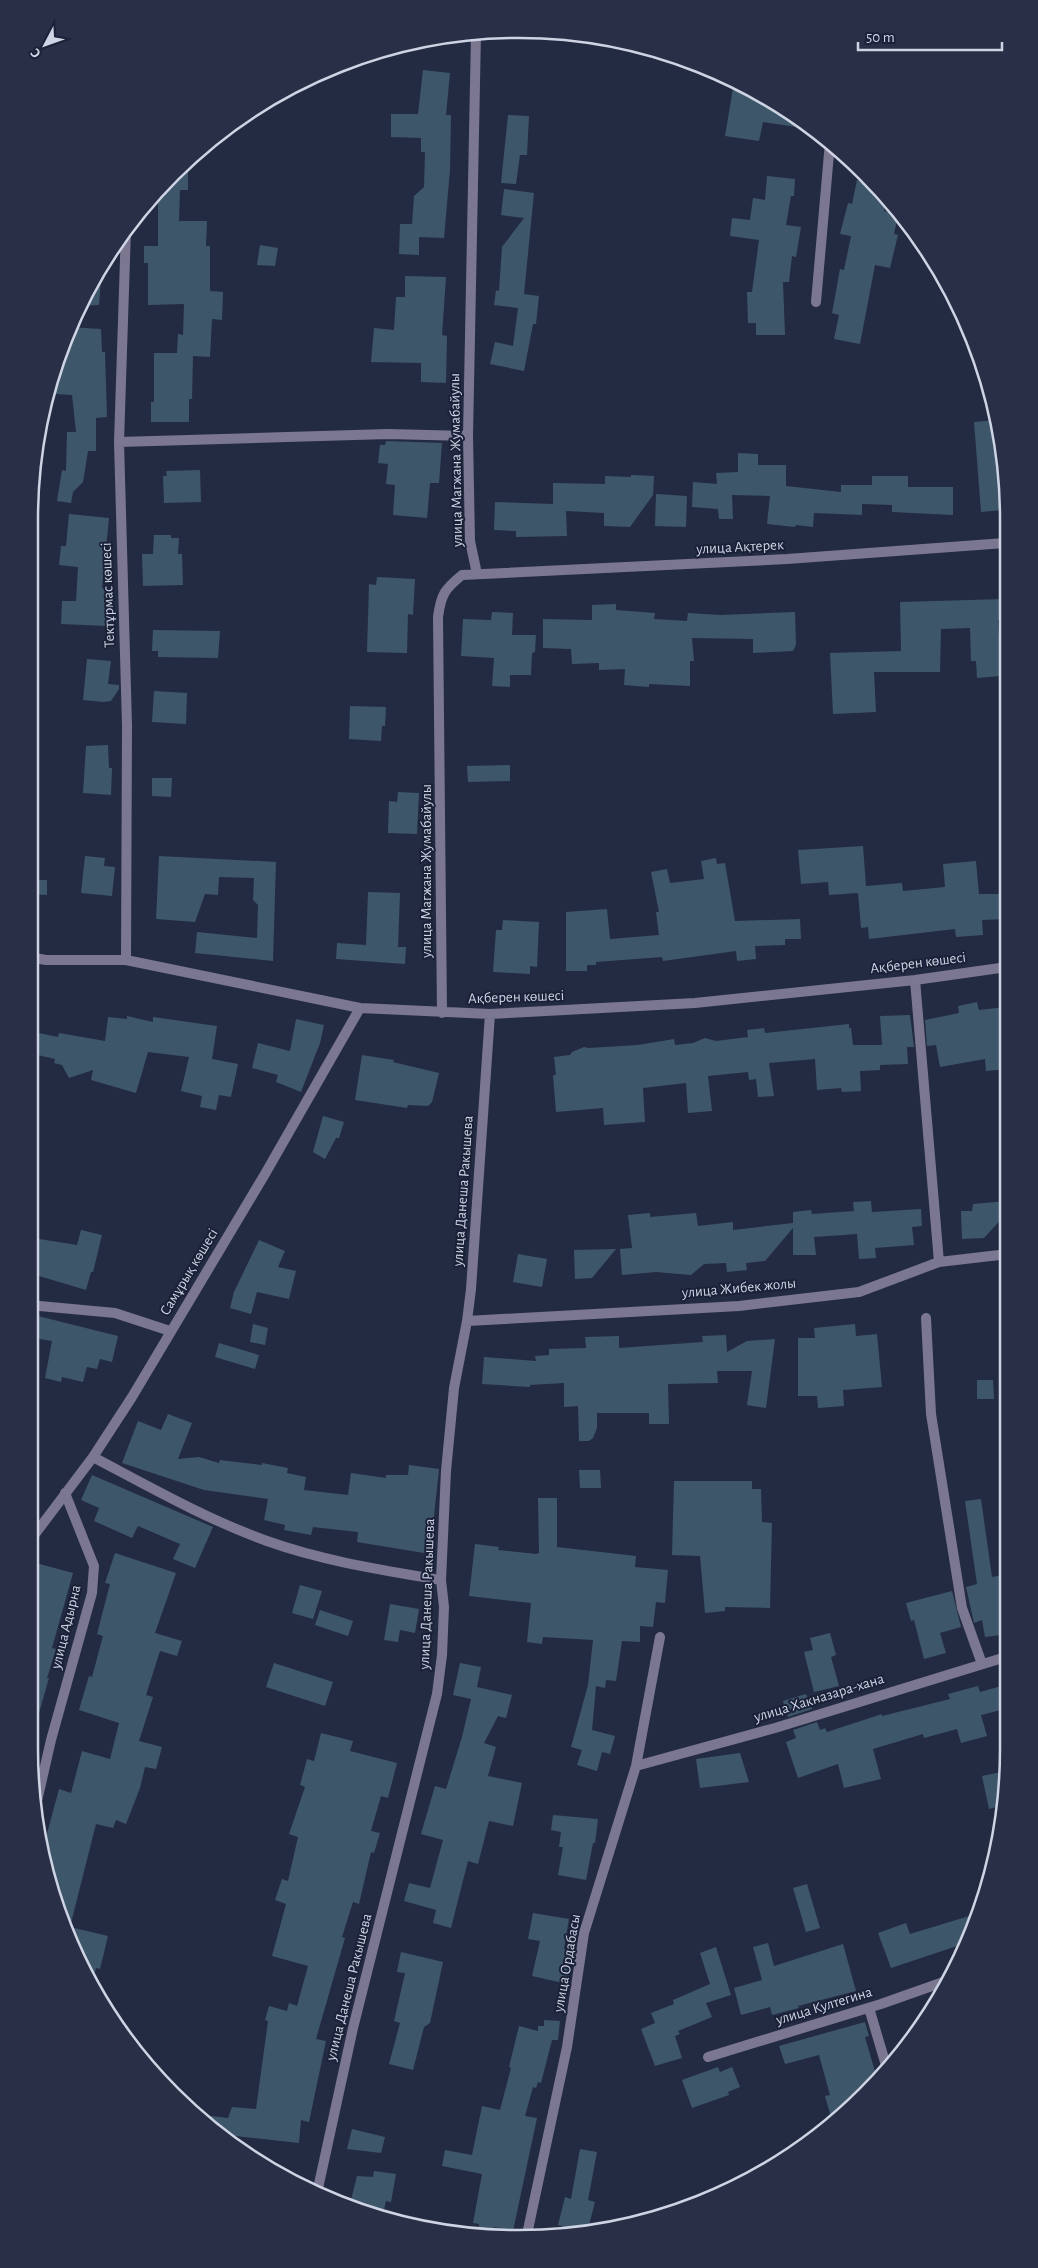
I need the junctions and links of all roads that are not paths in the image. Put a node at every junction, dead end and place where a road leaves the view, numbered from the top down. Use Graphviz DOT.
graph roads {
  1 [pos="476,40"];
  2 [pos="829,151"];
  3 [pos="126,242"];
  4 [pos="816,302"];
  5 [pos="468,436"];
  6 [pos="119,442"];
  7 [pos="1000,543"];
  8 [pos="477,574"];
  9 [pos="38,959"];
  10 [pos="126,960"];
  11 [pos="1000,967"];
  12 [pos="915,980"];
  13 [pos="360,1008"];
  14 [pos="442,1013"];
  15 [pos="490,1014"];
  16 [pos="1000,1255"];
  17 [pos="939,1262"];
  18 [pos="38,1306"];
  19 [pos="926,1318"];
  20 [pos="468,1322"];
  21 [pos="170,1331"];
  22 [pos="93,1457"];
  23 [pos="65,1493"];
  24 [pos="38,1530"];
  25 [pos="441,1580"];
  26 [pos="660,1637"];
  27 [pos="1000,1659"];
  28 [pos="982,1664"];
  29 [pos="636,1766"];
  30 [pos="40,1789"];
  31 [pos="940,1983"];
  32 [pos="869,2008"];
  33 [pos="708,2057"];
  34 [pos="885,2061"];
  35 [pos="318,2187"];
  36 [pos="528,2230"];
  1 -- 5 [label="street, улица Магжана Жумабайулы"];
  2 -- 4 [label="street"];
  3 -- 6 [label="street, Тектұрмас көшесі"];
  5 -- 6 [label="street"];
  5 -- 8 [label="street, улица Магжана Жумабайулы"];
  6 -- 10 [label="street, Тектұрмас көшесі"];
  7 -- 8 [label="street, улица Ақтерек"];
  8 -- 14 [label="street, улица Магжана Жумабайулы"];
  9 -- 10 [label="street, Ақберен көшесі"];
  10 -- 13 [label="street, Ақберен көшесі"];
  11 -- 12 [label="street, Ақберен көшесі"];
  12 -- 15 [label="street, Ақберен көшесі"];
  12 -- 17 [label="street"];
  13 -- 14 [label="street, Ақберен көшесі"];
  13 -- 21 [label="street, Самұрық көшесі"];
  14 -- 15 [label="street, Ақберен көшесі"];
  15 -- 20 [label="street, улица Данеша Ракышева"];
  16 -- 17 [label="street, улица Жибек жолы"];
  17 -- 20 [label="street, улица Жибек жолы"];
  18 -- 21 [label="street"];
  19 -- 28 [label="street"];
  20 -- 25 [label="street, улица Данеша Ракышева"];
  21 -- 22 [label="street, Самұрық көшесі"];
  22 -- 23 [label="street, Самұрық көшесі"];
  22 -- 25 [label="street"];
  23 -- 24 [label="street, Самұрық көшесі"];
  23 -- 30 [label="street, улица Адырна"];
  25 -- 35 [label="street, улица Данеша Ракышева"];
  26 -- 29 [label="street, улица Ордабасы"];
  27 -- 28 [label="street, улица Хакназара-хана"];
  28 -- 29 [label="street, улица Хакназара-хана"];
  29 -- 36 [label="street, улица Ордабасы"];
  31 -- 32 [label="street, улица Култегина"];
  32 -- 33 [label="street, улица Култегина"];
  32 -- 34 [label="street"];
}
